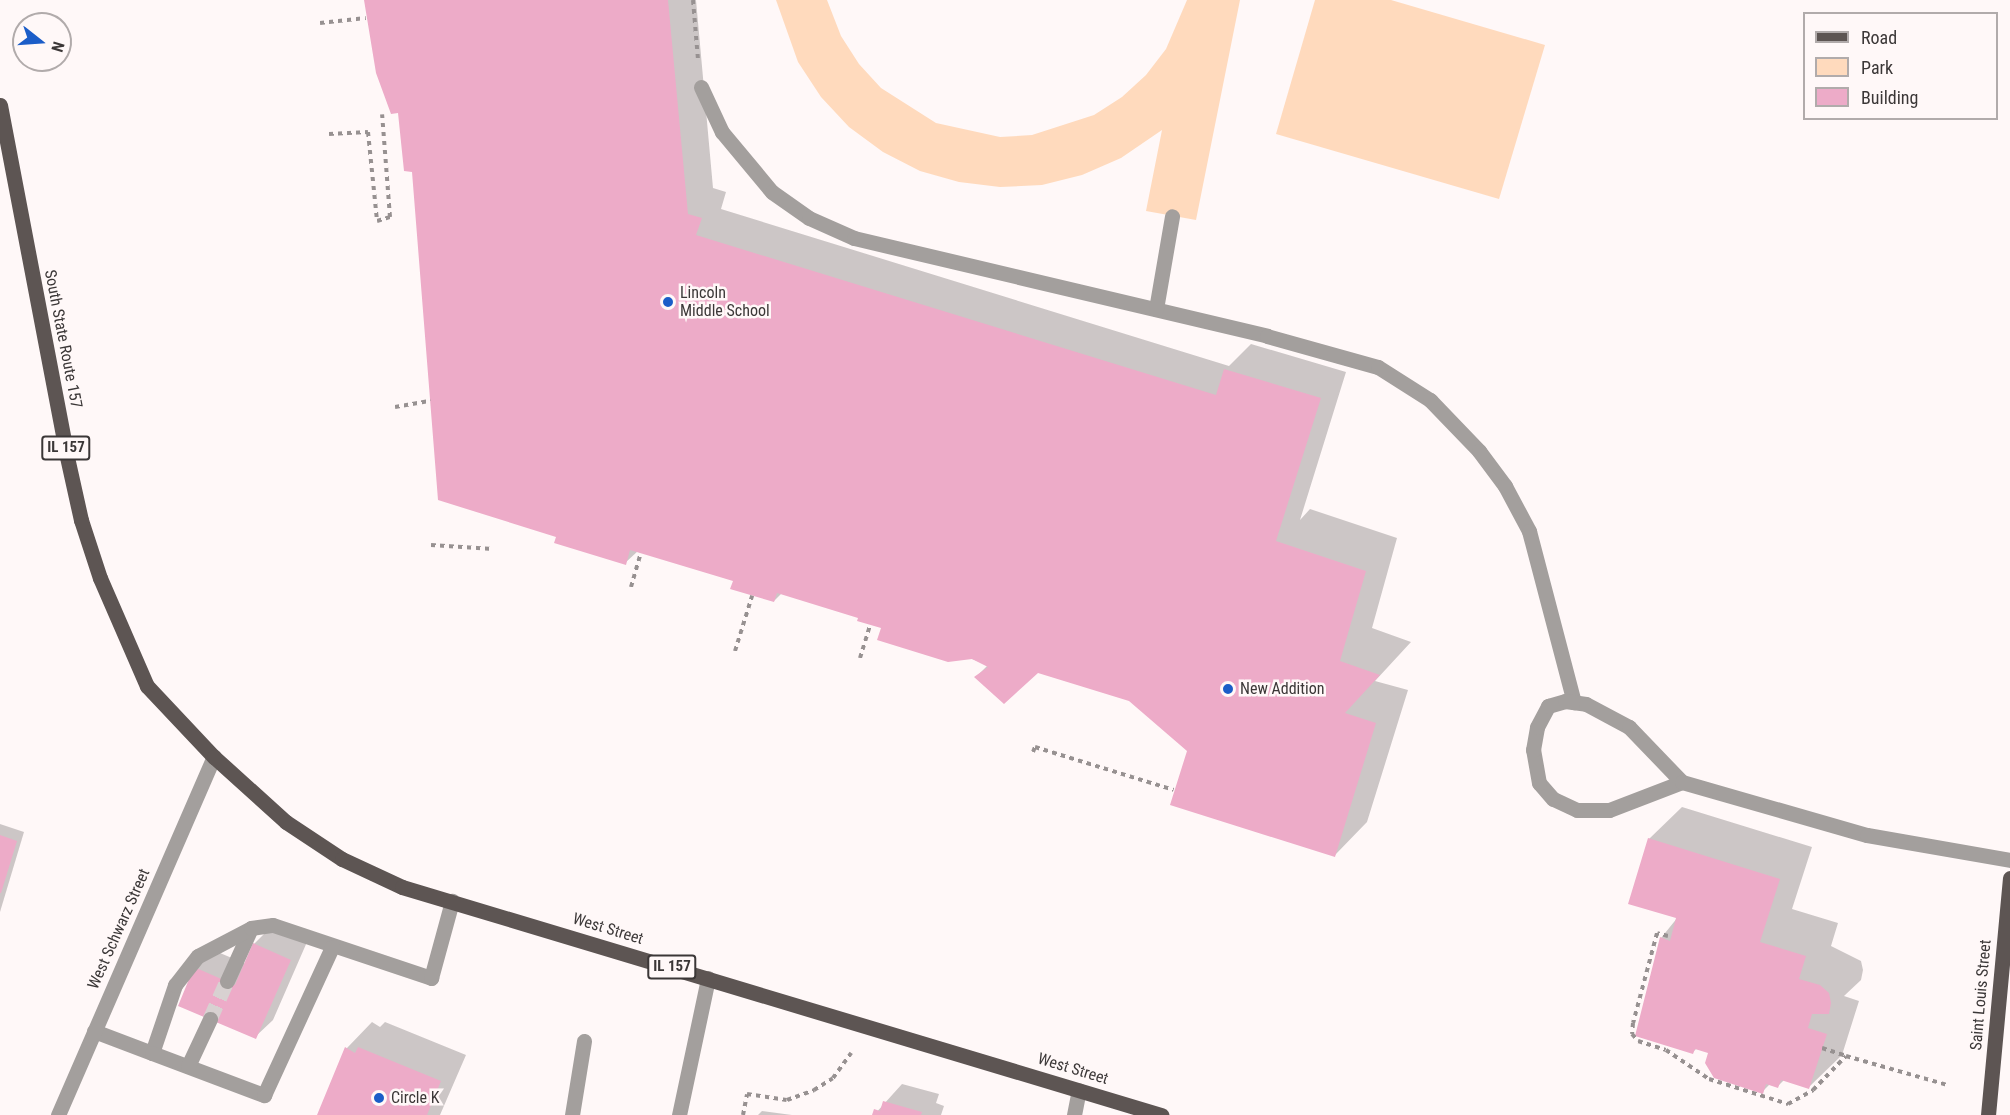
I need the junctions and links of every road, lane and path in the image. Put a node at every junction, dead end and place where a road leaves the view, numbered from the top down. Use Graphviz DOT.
graph roads {
  1 [pos="693,0"];
  2 [pos="366,18"];
  3 [pos="320,23"];
  4 [pos="701,87"];
  5 [pos="0,105"];
  6 [pos="382,114"];
  7 [pos="329,134"];
  8 [pos="1172,216"];
  9 [pos="1156,309"];
  10 [pos="430,401"];
  11 [pos="395,407"];
  12 [pos="431,545"];
  13 [pos="493,549"];
  14 [pos="641,553"];
  15 [pos="631,587"];
  16 [pos="752,596"];
  17 [pos="870,625"];
  18 [pos="735,651"];
  19 [pos="860,658"];
  20 [pos="1574,702"];
  21 [pos="1033,752"];
  22 [pos="214,757"];
  23 [pos="1682,782"];
  24 [pos="1174,790"];
  25 [pos="2010,860"];
  26 [pos="2010,878"];
  27 [pos="452,901"];
  28 [pos="251,928"];
  29 [pos="1668,936"];
  30 [pos="332,946"];
  31 [pos="708,978"];
  32 [pos="227,981"];
  33 [pos="210,1019"];
  34 [pos="94,1031"];
  35 [pos="584,1041"];
  36 [pos="1822,1048"];
  37 [pos="152,1053"];
  38 [pos="851,1053"];
  39 [pos="1846,1056"];
  40 [pos="188,1066"];
  41 [pos="1947,1085"];
  42 [pos="1078,1090"];
  43 [pos="58,1115"];
  44 [pos="572,1115"];
  45 [pos="679,1115"];
  46 [pos="743,1115"];
  47 [pos="1074,1115"];
  48 [pos="1161,1115"];
  49 [pos="1988,1115"];
  1 -- 4 [label="path"];
  2 -- 3 [label="path"];
  4 -- 9 [label="street"];
  5 -- 22 [label="main road, South State Route 157 / IL 157"];
  6 -- 7 [label="path"];
  8 -- 9 [label="street"];
  9 -- 20 [label="street"];
  10 -- 11 [label="path"];
  12 -- 13 [label="path"];
  14 -- 15 [label="path"];
  16 -- 18 [label="path"];
  17 -- 19 [label="path"];
  20 -- 23 [label="street"];
  20 -- 23 [label="street"];
  21 -- 24 [label="path"];
  22 -- 27 [label="main road, West Street / IL 157"];
  22 -- 34 [label="street, West Schwarz Street"];
  23 -- 25 [label="street"];
  26 -- 49 [label="main road, Saint Louis Street"];
  27 -- 30 [label="street"];
  27 -- 31 [label="main road, West Street / IL 157"];
  28 -- 30 [label="street"];
  28 -- 32 [label="street"];
  28 -- 37 [label="street"];
  29 -- 39 [label="path"];
  30 -- 40 [label="street"];
  31 -- 42 [label="main road, West Street / IL 157"];
  31 -- 45 [label="street"];
  33 -- 40 [label="street"];
  34 -- 37 [label="street"];
  34 -- 43 [label="street, West Schwarz Street"];
  35 -- 44 [label="street"];
  36 -- 39 [label="path"];
  37 -- 40 [label="street"];
  38 -- 46 [label="path"];
  39 -- 41 [label="path"];
  42 -- 47 [label="street"];
  42 -- 48 [label="main road, West Street / IL 157"];
}
